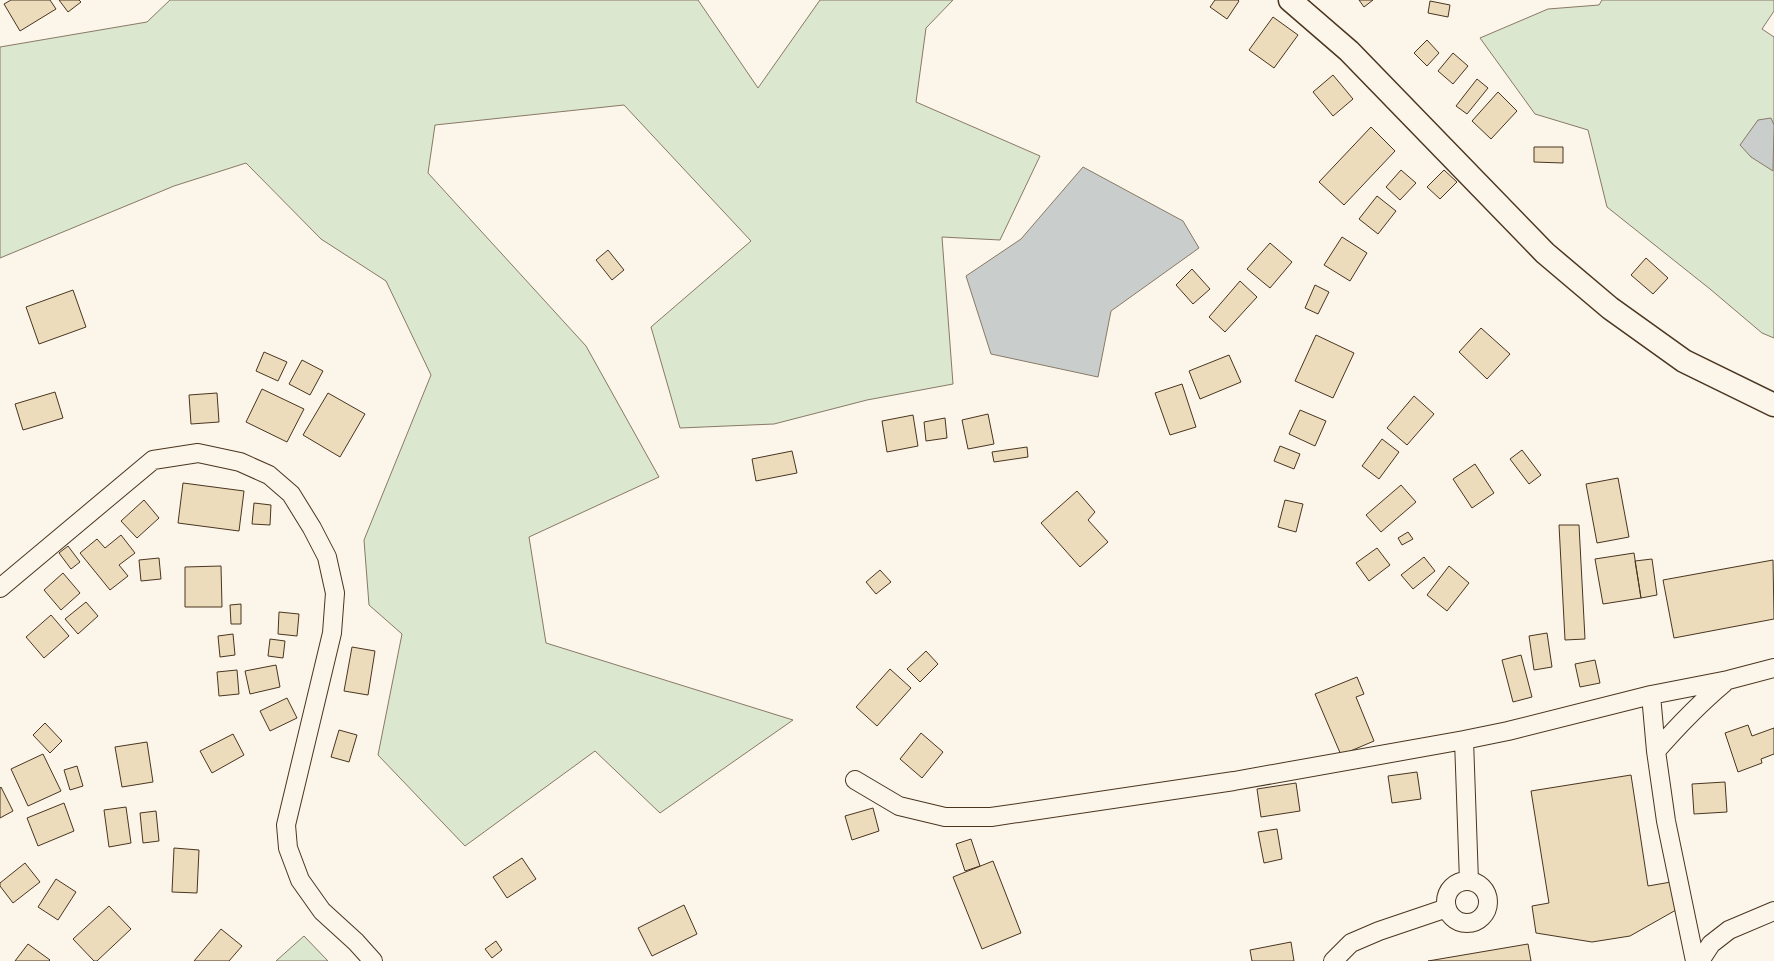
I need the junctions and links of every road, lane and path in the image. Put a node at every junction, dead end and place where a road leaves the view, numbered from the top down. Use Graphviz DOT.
graph roads {
  1 [pos="1290,0"];
  2 [pos="1774,406"];
  3 [pos="0,588"];
  4 [pos="1774,668"];
  5 [pos="1728,680"];
  6 [pos="1651,695"];
  7 [pos="1464,740"];
  8 [pos="1656,751"];
  9 [pos="854,780"];
  10 [pos="1469,881"];
  11 [pos="1447,908"];
  12 [pos="1774,910"];
  13 [pos="373,961"];
  14 [pos="1334,961"];
  15 [pos="1695,961"];
  16 [pos="1700,961"];
  1 -- 2 [label="street"];
  3 -- 13 [label="street"];
  4 -- 5 [label="street"];
  5 -- 6 [label="street"];
  5 -- 8 [label="street"];
  6 -- 7 [label="street"];
  6 -- 8 [label="street"];
  7 -- 9 [label="street"];
  7 -- 10 [label="street"];
  8 -- 15 [label="street"];
  10 -- 11 [label="street"];
  10 -- 11 [label="street"];
  11 -- 14 [label="street"];
  12 -- 16 [label="street"];
}
